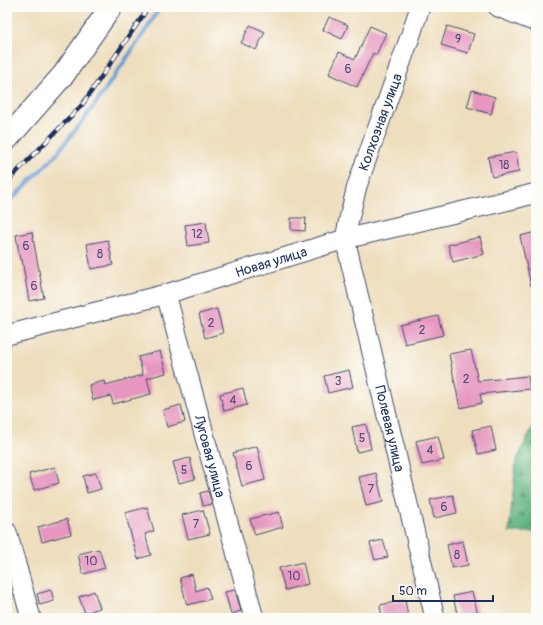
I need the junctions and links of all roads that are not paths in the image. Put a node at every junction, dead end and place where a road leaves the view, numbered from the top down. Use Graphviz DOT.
graph roads {
  1 [pos="111,7"];
  2 [pos="420,7"];
  3 [pos="498,7"];
  4 [pos="536,22"];
  5 [pos="7,140"];
  6 [pos="536,193"];
  7 [pos="345,239"];
  8 [pos="166,294"];
  9 [pos="7,335"];
  10 [pos="7,532"];
  11 [pos="31,618"];
  12 [pos="254,618"];
  13 [pos="436,618"];
  1 -- 5 [label="main road"];
  2 -- 7 [label="street, Колхозная улица"];
  3 -- 4 [label="street"];
  6 -- 7 [label="street, Новая улица"];
  7 -- 8 [label="street, Новая улица"];
  7 -- 13 [label="street, Полевая улица"];
  8 -- 9 [label="street, Новая улица"];
  8 -- 12 [label="street, Луговая улица"];
  10 -- 11 [label="street"];
}
